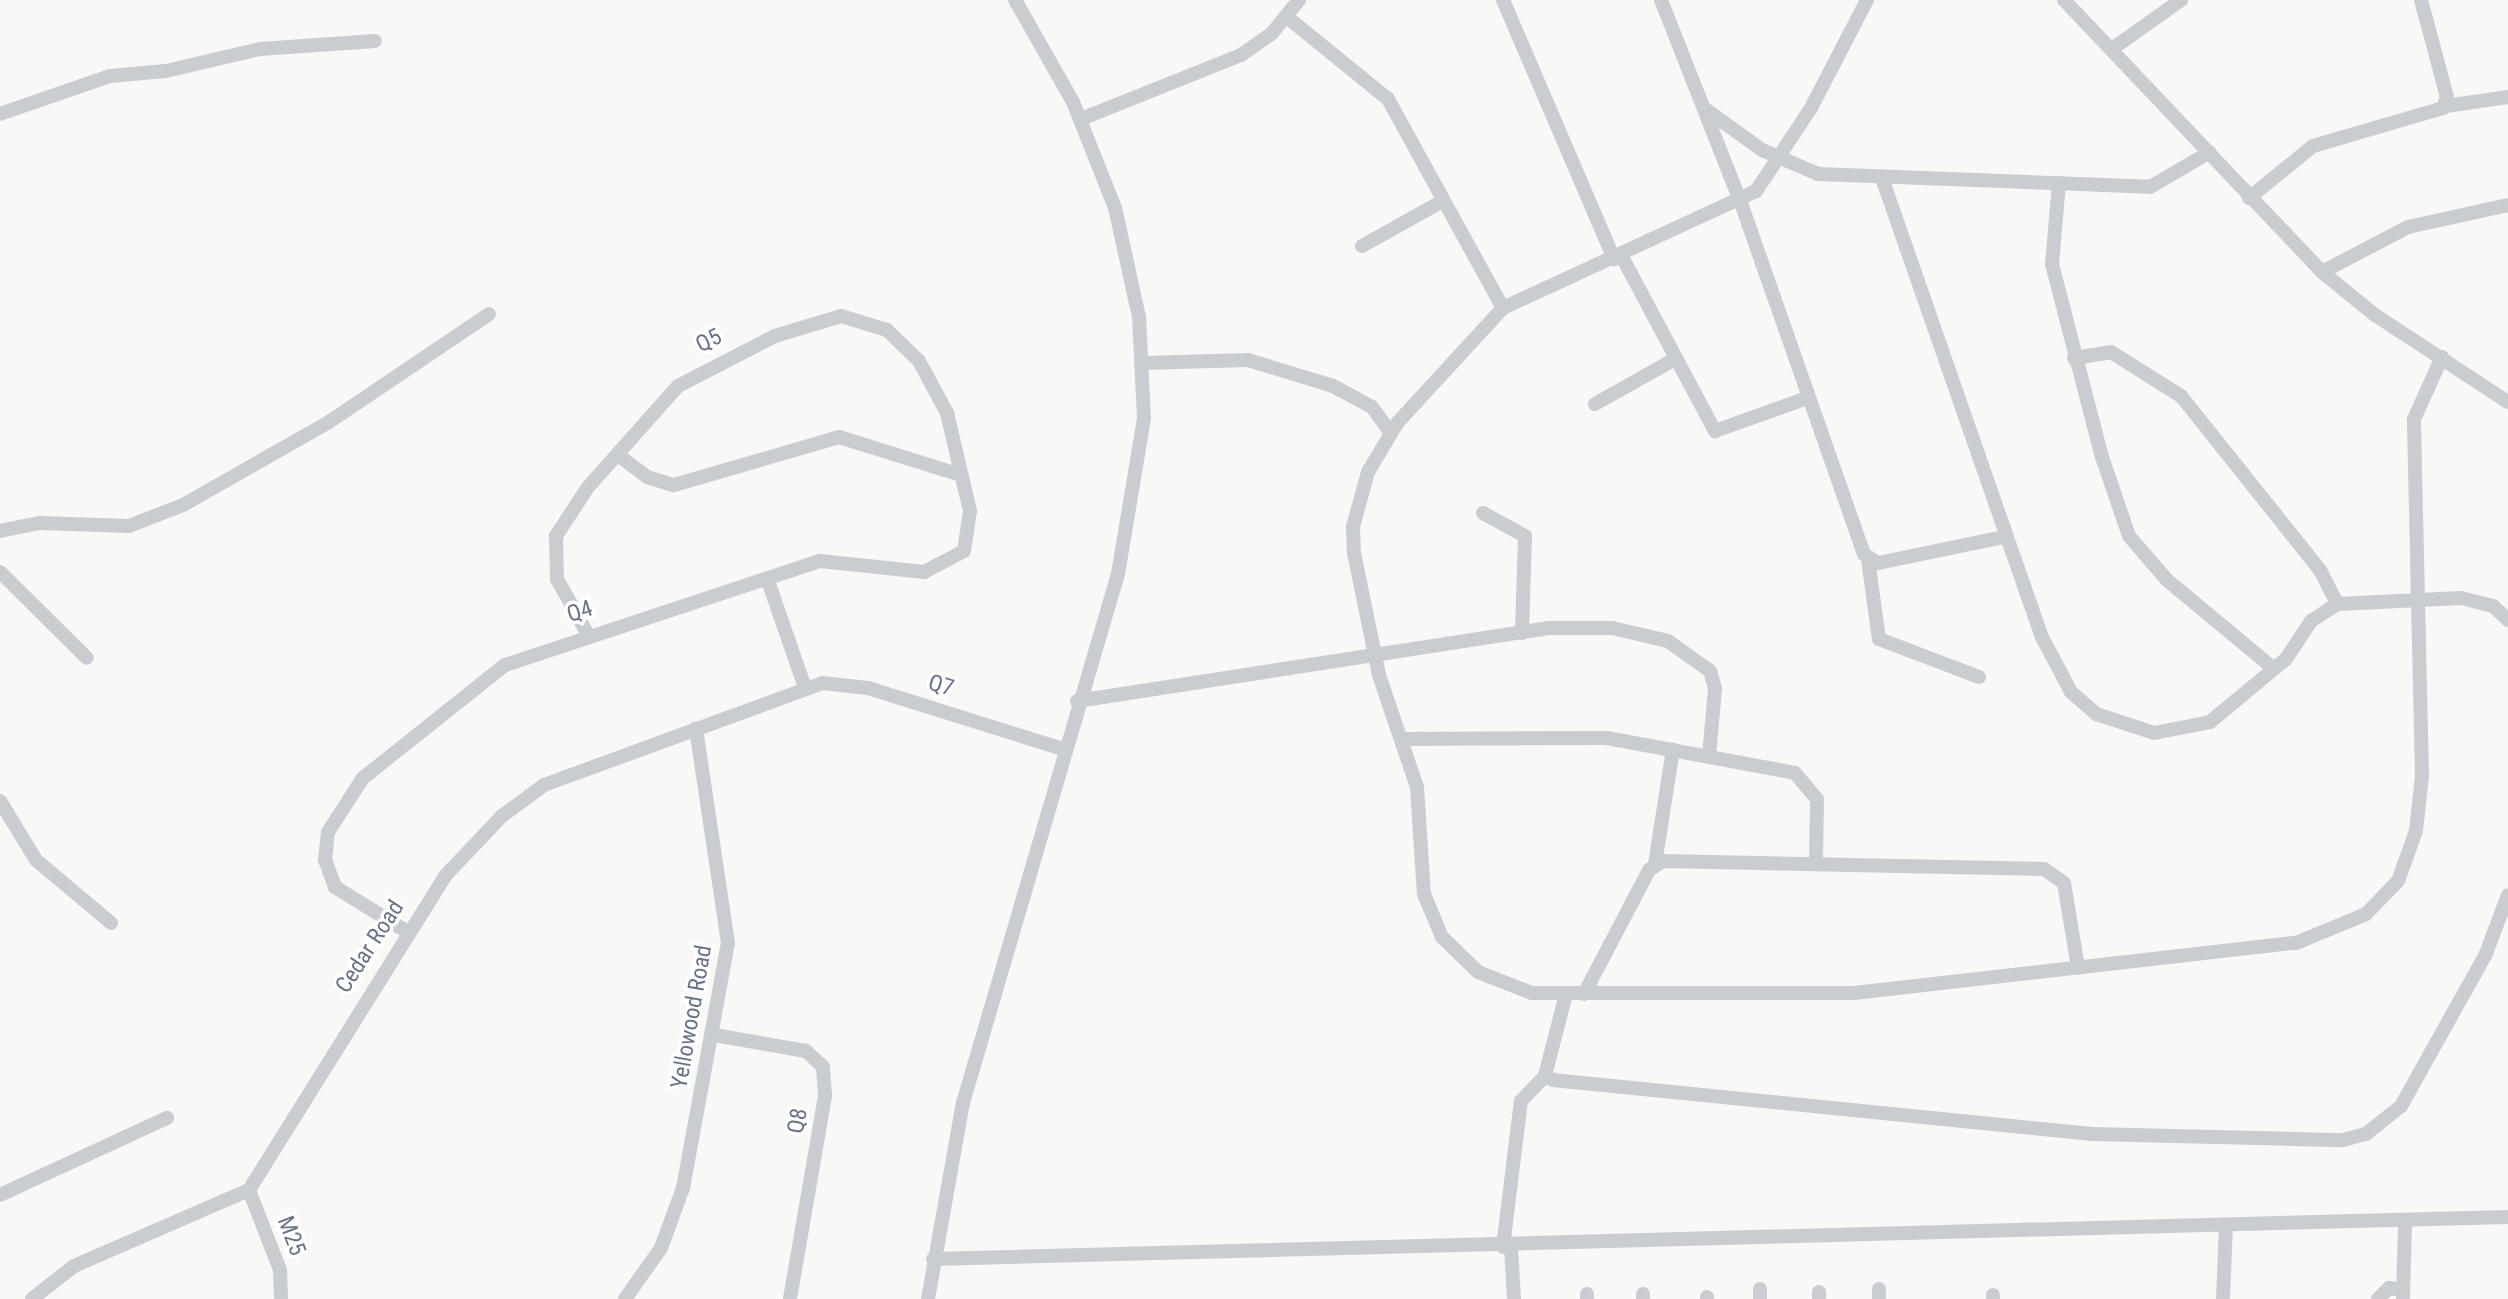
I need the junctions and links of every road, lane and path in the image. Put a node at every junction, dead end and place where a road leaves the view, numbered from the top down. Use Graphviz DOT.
graph roads {
  1 [pos="1015,0"];
  2 [pos="1299,0"];
  3 [pos="1503,0"];
  4 [pos="1661,0"];
  5 [pos="1867,0"];
  6 [pos="2064,0"];
  7 [pos="2181,0"];
  8 [pos="2421,0"];
  9 [pos="1287,17"];
  10 [pos="375,41"];
  11 [pos="2112,49"];
  12 [pos="2508,97"];
  13 [pos="2446,106"];
  14 [pos="1702,107"];
  15 [pos="0,114"];
  16 [pos="1080,119"];
  17 [pos="2210,152"];
  18 [pos="1780,159"];
  19 [pos="1882,178"];
  20 [pos="2059,183"];
  21 [pos="2249,198"];
  22 [pos="1441,202"];
  23 [pos="1741,203"];
  24 [pos="2508,205"];
  25 [pos="1362,246"];
  26 [pos="1617,257"];
  27 [pos="2322,272"];
  28 [pos="1503,308"];
  29 [pos="489,314"];
  30 [pos="2442,357"];
  31 [pos="2074,358"];
  32 [pos="1675,359"];
  33 [pos="1144,363"];
  34 [pos="1807,398"];
  35 [pos="2508,402"];
  36 [pos="1595,404"];
  37 [pos="1390,432"];
  38 [pos="618,455"];
  39 [pos="961,475"];
  40 [pos="1483,513"];
  41 [pos="0,531"];
  42 [pos="2004,537"];
  43 [pos="1868,559"];
  44 [pos="0,572"];
  45 [pos="767,578"];
  46 [pos="2416,599"];
  47 [pos="2337,604"];
  48 [pos="2508,620"];
  49 [pos="587,634"];
  50 [pos="1522,634"];
  51 [pos="87,658"];
  52 [pos="1376,660"];
  53 [pos="2273,668"];
  54 [pos="1979,677"];
  55 [pos="804,685"];
  56 [pos="1077,701"];
  57 [pos="696,728"];
  58 [pos="1403,739"];
  59 [pos="1063,749"];
  60 [pos="1673,749"];
  61 [pos="1709,756"];
  62 [pos="0,802"];
  63 [pos="1816,862"];
  64 [pos="1655,864"];
  65 [pos="2508,895"];
  66 [pos="111,923"];
  67 [pos="405,931"];
  68 [pos="2078,968"];
  69 [pos="1566,994"];
  70 [pos="1584,995"];
  71 [pos="714,1035"];
  72 [pos="1545,1076"];
  73 [pos="167,1118"];
  74 [pos="249,1190"];
  75 [pos="0,1195"];
  76 [pos="2508,1217"];
  77 [pos="2405,1220"];
  78 [pos="2226,1225"];
  79 [pos="1507,1247"];
  80 [pos="933,1259"];
  81 [pos="2403,1294"];
  82 [pos="32,1299"];
  83 [pos="281,1299"];
  84 [pos="625,1299"];
  85 [pos="790,1299"];
  86 [pos="928,1299"];
  87 [pos="1514,1299"];
  88 [pos="2223,1299"];
  89 [pos="2378,1299"];
  1 -- 16 [label="street"];
  2 -- 9 [label="street"];
  3 -- 26 [label="street"];
  4 -- 14 [label="street"];
  5 -- 18 [label="street"];
  6 -- 11 [label="street"];
  7 -- 11 [label="street"];
  8 -- 13 [label="street"];
  9 -- 16 [label="street"];
  9 -- 22 [label="street"];
  10 -- 15 [label="street"];
  11 -- 17 [label="street"];
  12 -- 13 [label="street"];
  13 -- 21 [label="street"];
  14 -- 18 [label="street"];
  14 -- 23 [label="street"];
  16 -- 33 [label="street"];
  17 -- 20 [label="street"];
  17 -- 21 [label="street"];
  18 -- 19 [label="street"];
  18 -- 23 [label="street"];
  19 -- 20 [label="street"];
  19 -- 42 [label="street"];
  20 -- 31 [label="street"];
  21 -- 27 [label="street"];
  22 -- 25 [label="street"];
  22 -- 28 [label="street"];
  23 -- 26 [label="street"];
  23 -- 34 [label="street"];
  24 -- 27 [label="street"];
  26 -- 28 [label="street"];
  26 -- 32 [label="street"];
  27 -- 30 [label="street"];
  28 -- 37 [label="street"];
  29 -- 41 [label="street"];
  30 -- 35 [label="street"];
  30 -- 46 [label="street"];
  31 -- 47 [label="street"];
  31 -- 53 [label="street"];
  32 -- 34 [label="street"];
  32 -- 36 [label="street"];
  33 -- 37 [label="street"];
  33 -- 56 [label="street"];
  34 -- 43 [label="street"];
  37 -- 52 [label="street"];
  38 -- 39 [label="street"];
  38 -- 39 [label="street, Q5"];
  38 -- 49 [label="street, Q5"];
  39 -- 45 [label="street, Q4"];
  40 -- 50 [label="street"];
  42 -- 43 [label="street"];
  42 -- 53 [label="street"];
  43 -- 54 [label="street"];
  44 -- 51 [label="street"];
  45 -- 49 [label="street, Q4"];
  45 -- 55 [label="street"];
  46 -- 47 [label="street"];
  46 -- 48 [label="street"];
  46 -- 68 [label="street"];
  47 -- 53 [label="street"];
  49 -- 67 [label="street, Q4"];
  50 -- 52 [label="street"];
  50 -- 61 [label="street"];
  52 -- 56 [label="street"];
  52 -- 58 [label="street"];
  55 -- 57 [label="street, Cedar Road"];
  55 -- 59 [label="street, Q7"];
  56 -- 59 [label="street"];
  57 -- 67 [label="street, Cedar Road"];
  57 -- 71 [label="street, Yellowood Road"];
  58 -- 60 [label="street"];
  58 -- 69 [label="street"];
  59 -- 80 [label="street"];
  60 -- 61 [label="street"];
  60 -- 64 [label="street"];
  61 -- 63 [label="street"];
  62 -- 66 [label="street"];
  63 -- 64 [label="street"];
  63 -- 68 [label="street"];
  64 -- 70 [label="street"];
  65 -- 72 [label="street"];
  67 -- 74 [label="street, Cedar Road"];
  68 -- 70 [label="street"];
  69 -- 70 [label="street"];
  69 -- 72 [label="street"];
  71 -- 84 [label="street, Yellowood Road"];
  71 -- 85 [label="street, Q8"];
  72 -- 79 [label="street"];
  73 -- 75 [label="street"];
  74 -- 82 [label="street"];
  74 -- 83 [label="street, M25"];
  76 -- 77 [label="street"];
  77 -- 78 [label="street"];
  77 -- 81 [label="street"];
  78 -- 79 [label="street"];
  78 -- 88 [label="street"];
  79 -- 80 [label="street"];
  79 -- 87 [label="street"];
  80 -- 86 [label="street"];
  81 -- 89 [label="street"];
}
